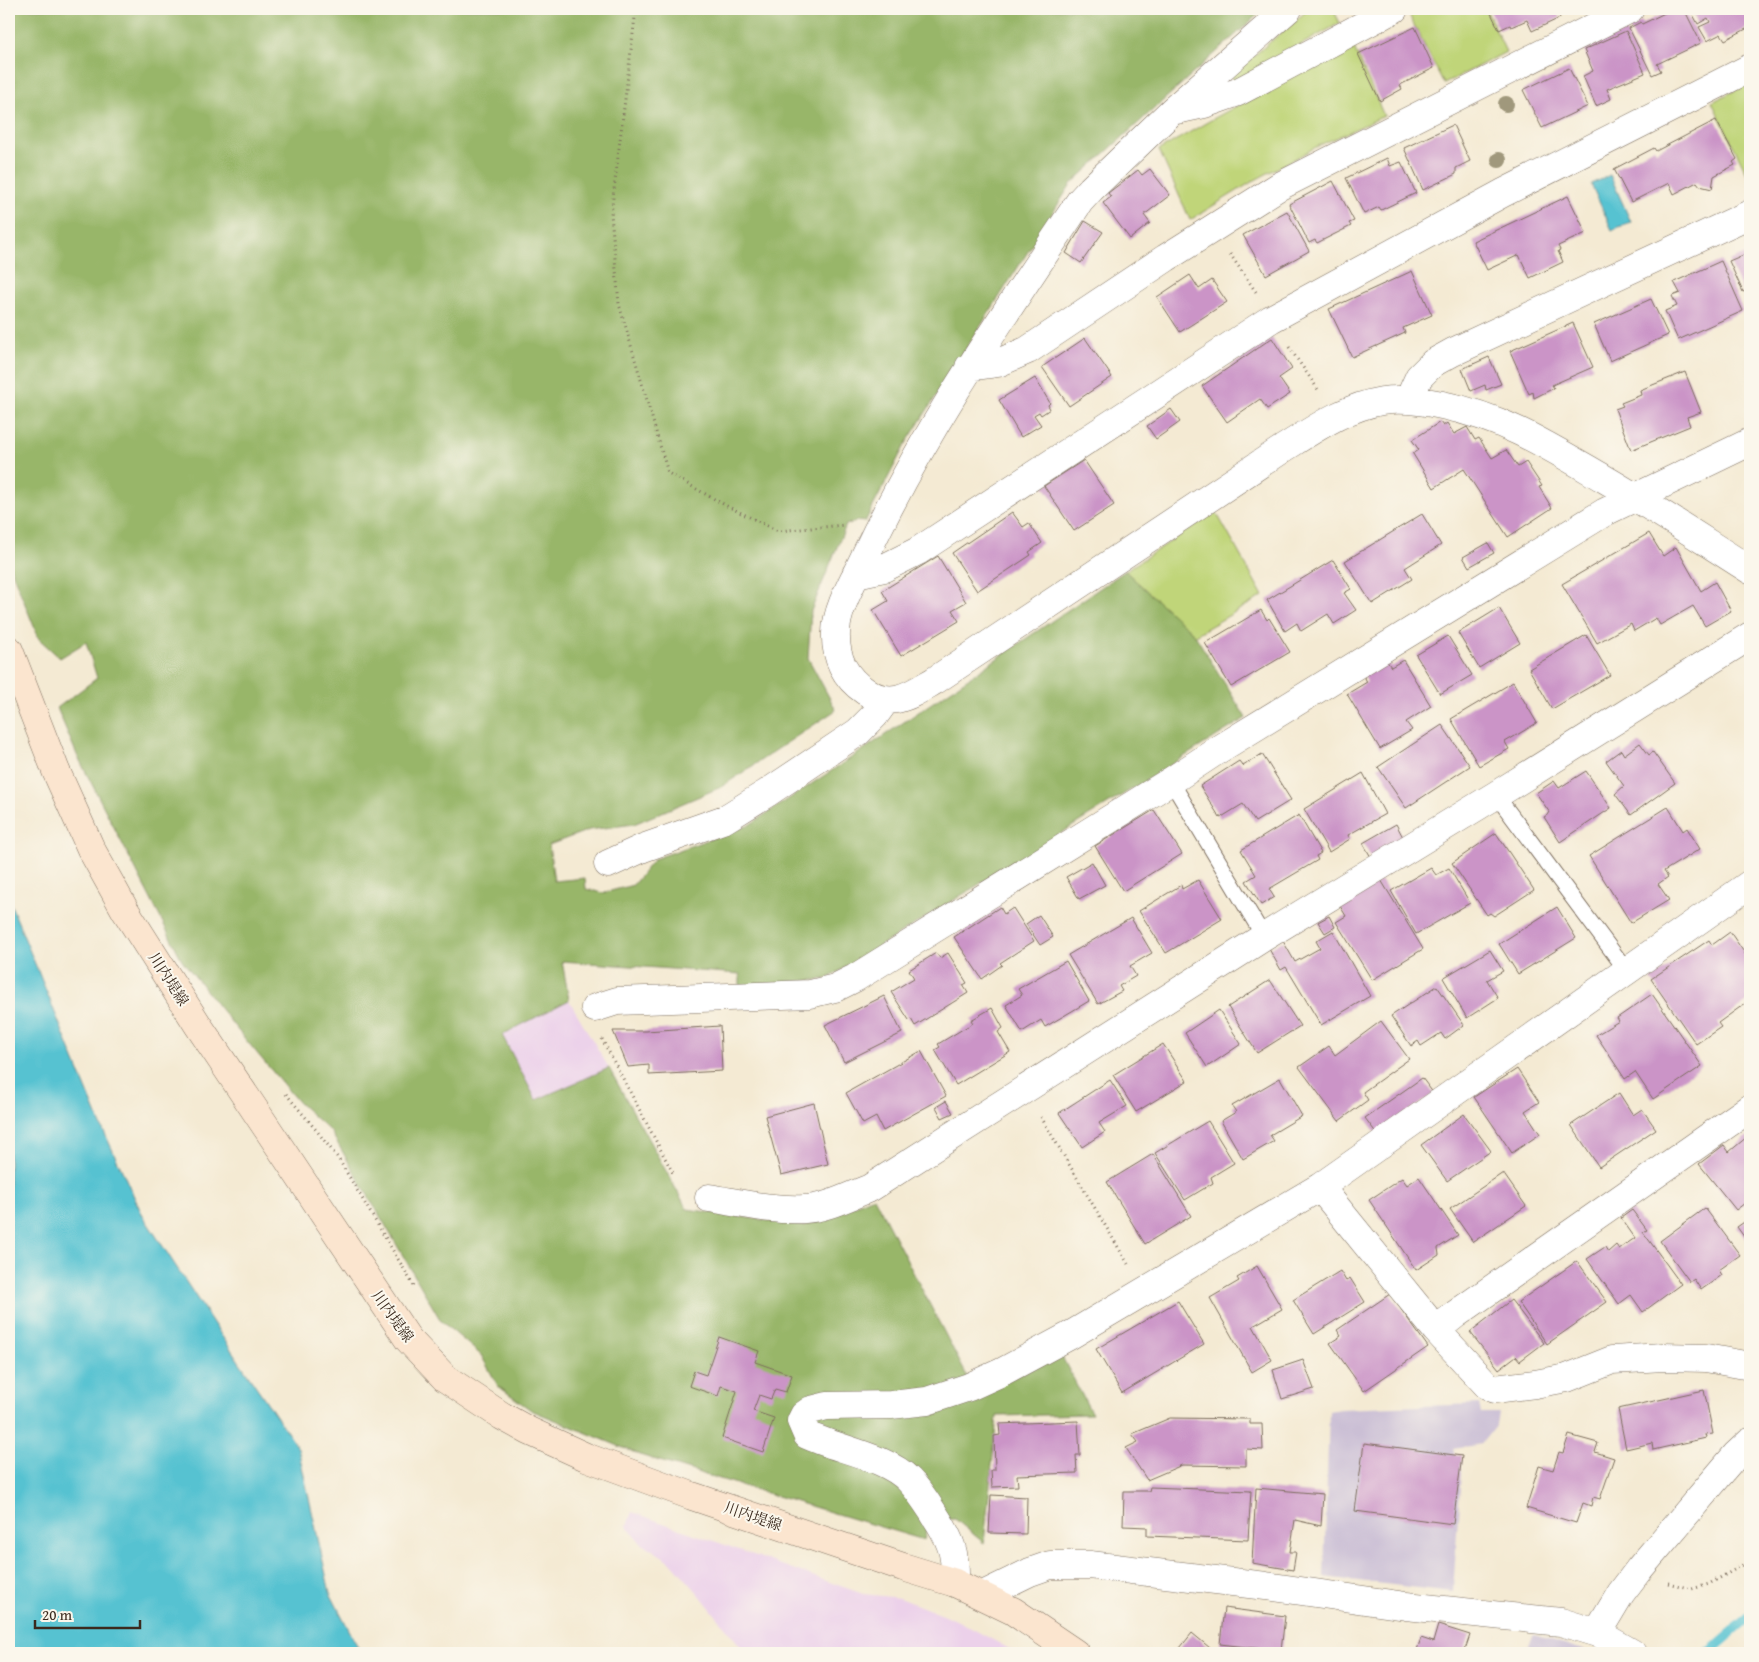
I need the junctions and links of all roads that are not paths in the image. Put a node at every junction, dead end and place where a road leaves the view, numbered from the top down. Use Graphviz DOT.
graph roads {
  1 [pos="1288,9"];
  2 [pos="1394,9"];
  3 [pos="1630,9"];
  4 [pos="1750,68"];
  5 [pos="1172,111"];
  6 [pos="1750,214"];
  7 [pos="969,367"];
  8 [pos="1409,399"];
  9 [pos="1750,442"];
  10 [pos="1636,497"];
  11 [pos="1750,570"];
  12 [pos="856,574"];
  13 [pos="1750,636"];
  14 [pos="9,650"];
  15 [pos="886,700"];
  16 [pos="1170,781"];
  17 [pos="1496,795"];
  18 [pos="608,864"];
  19 [pos="1750,884"];
  20 [pos="1264,937"];
  21 [pos="1627,971"];
  22 [pos="595,1008"];
  23 [pos="1750,1108"];
  24 [pos="1320,1186"];
  25 [pos="709,1198"];
  26 [pos="1436,1330"];
  27 [pos="1750,1366"];
  28 [pos="1750,1442"];
  29 [pos="955,1583"];
  30 [pos="983,1595"];
  31 [pos="1597,1633"];
  32 [pos="1075,1653"];
  33 [pos="1632,1653"];
  1 -- 5 [label="street"];
  2 -- 5 [label="street"];
  3 -- 7 [label="street"];
  4 -- 12 [label="street"];
  5 -- 7 [label="street"];
  6 -- 8 [label="street"];
  7 -- 12 [label="street"];
  8 -- 10 [label="street"];
  8 -- 15 [label="street"];
  9 -- 10 [label="street"];
  10 -- 11 [label="street"];
  10 -- 16 [label="street"];
  12 -- 15 [label="street"];
  13 -- 17 [label="street"];
  14 -- 29 [label="main road, 川内堤線"];
  15 -- 18 [label="street"];
  16 -- 20 [label="lane"];
  16 -- 22 [label="street"];
  17 -- 20 [label="street"];
  17 -- 21 [label="lane"];
  19 -- 21 [label="street"];
  20 -- 25 [label="street"];
  21 -- 24 [label="street"];
  23 -- 26 [label="street"];
  24 -- 26 [label="street"];
  24 -- 29 [label="street"];
  26 -- 27 [label="street"];
  28 -- 31 [label="street"];
  29 -- 30 [label="main road, 川内堤線"];
  30 -- 31 [label="street"];
  30 -- 32 [label="main road, 川内堤線"];
  31 -- 33 [label="street"];
}
